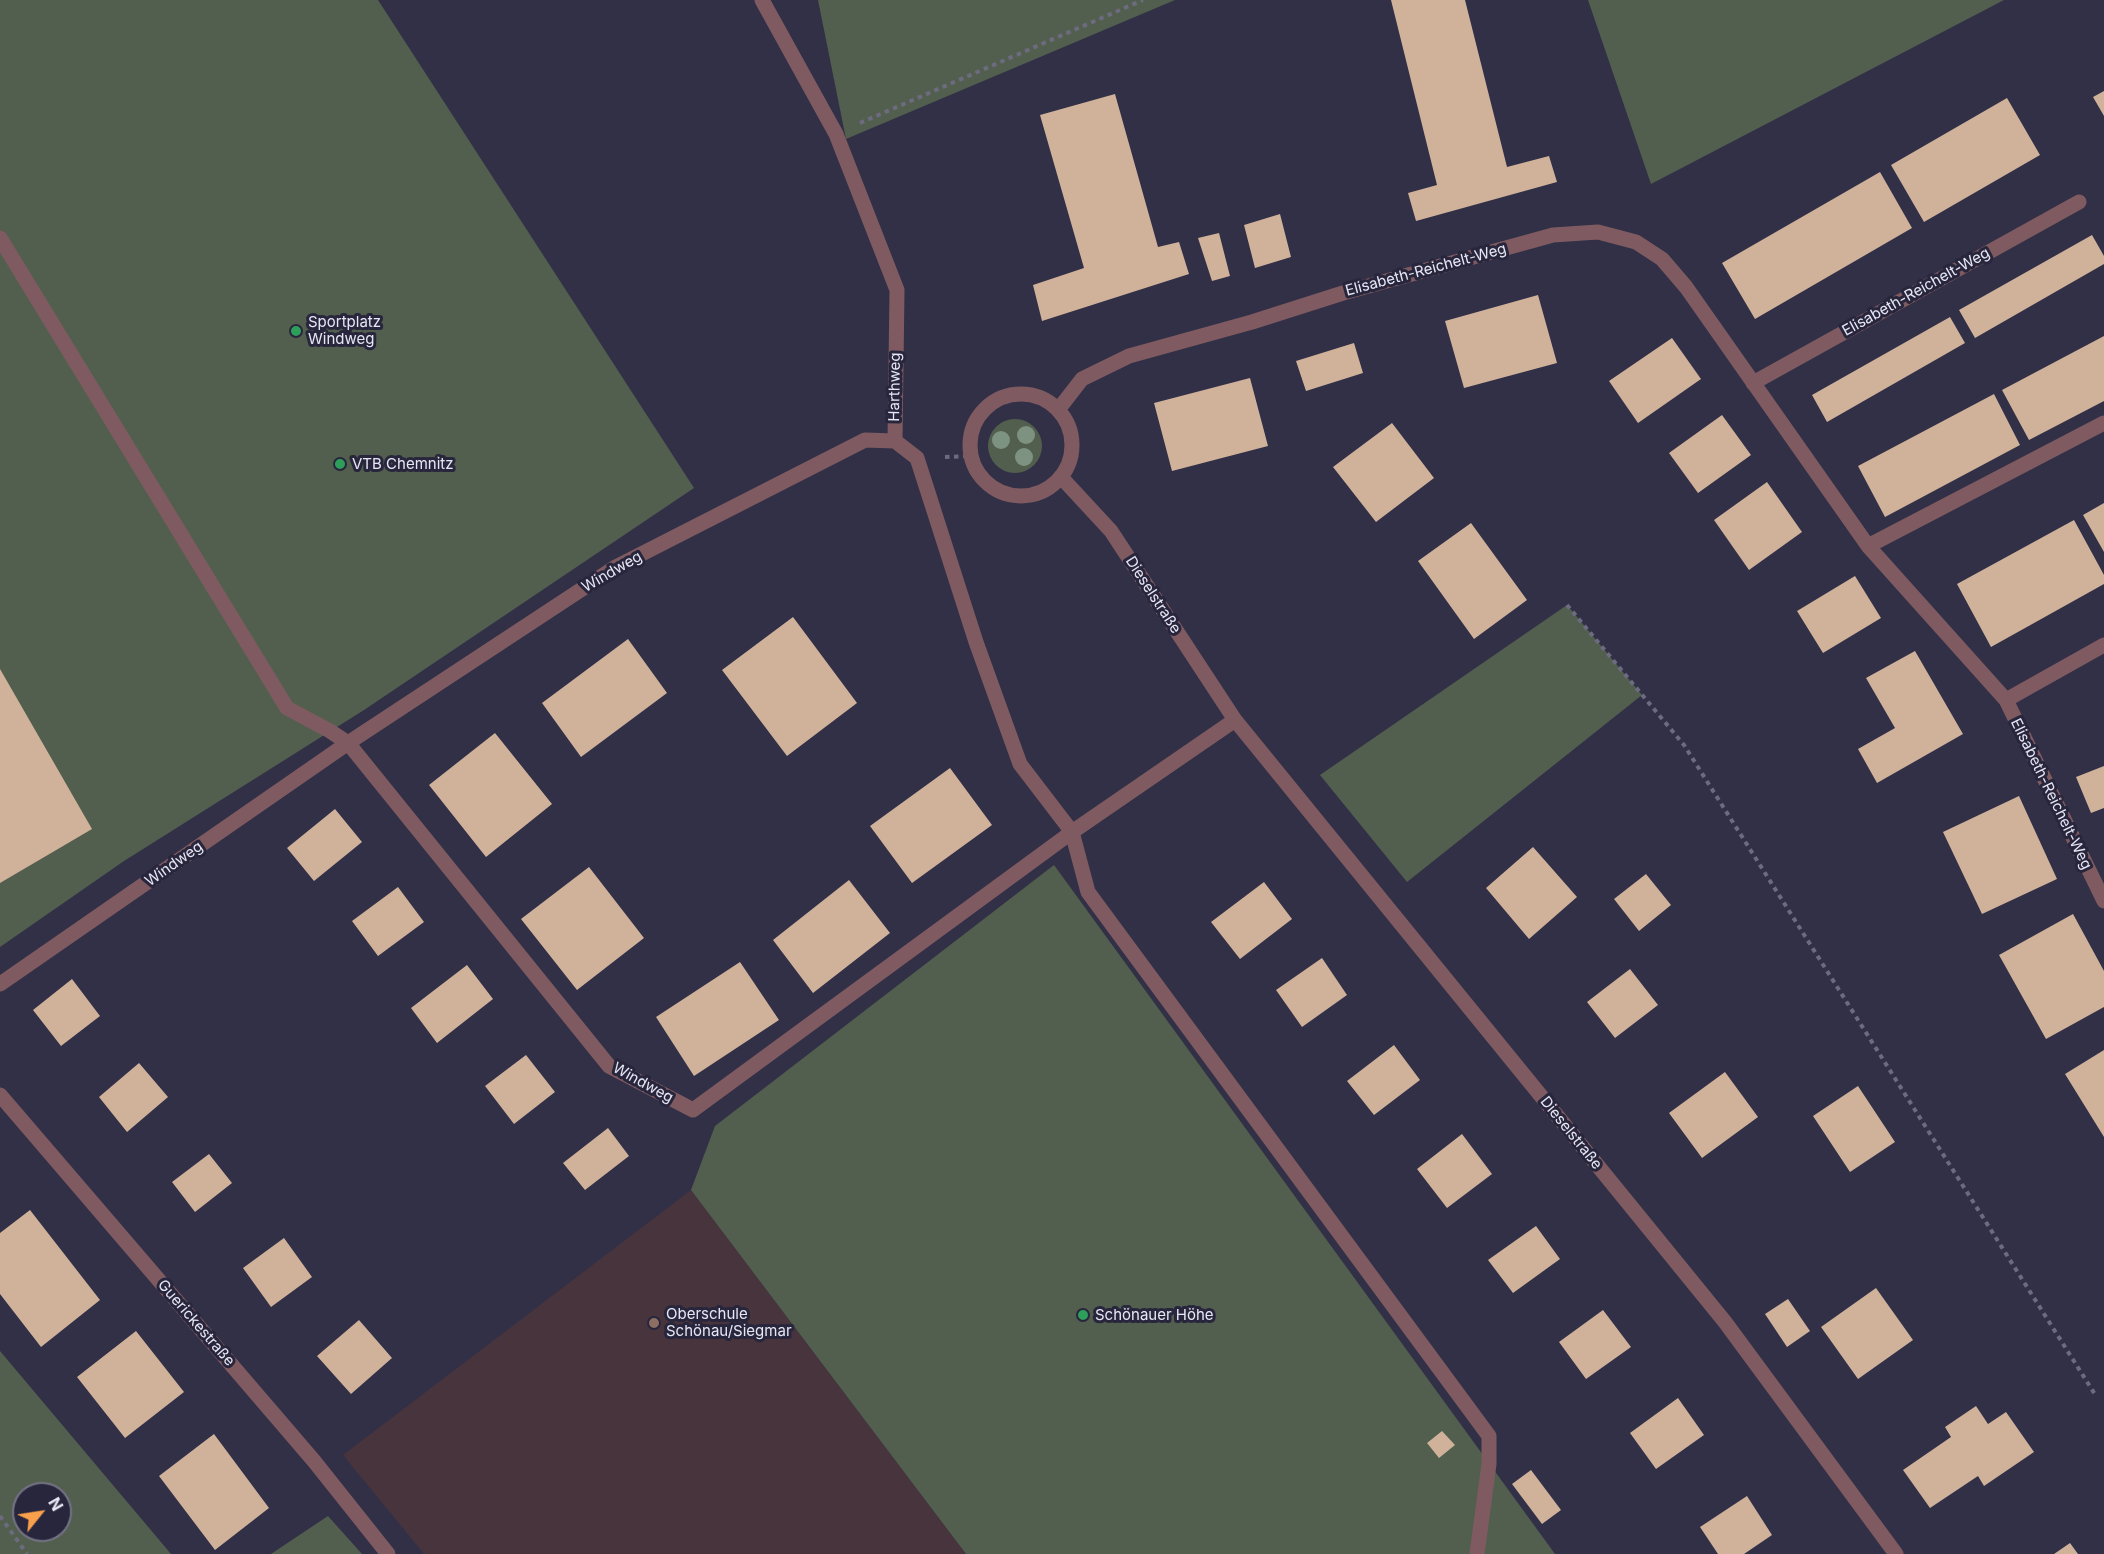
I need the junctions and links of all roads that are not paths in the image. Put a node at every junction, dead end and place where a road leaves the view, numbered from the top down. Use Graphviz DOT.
graph roads {
  1 [pos="762,0"];
  2 [pos="2079,202"];
  3 [pos="0,238"];
  4 [pos="1753,382"];
  5 [pos="1058,410"];
  6 [pos="2104,423"];
  7 [pos="895,441"];
  8 [pos="1061,477"];
  9 [pos="1868,546"];
  10 [pos="2104,645"];
  11 [pos="2006,700"];
  12 [pos="1235,720"];
  13 [pos="348,743"];
  14 [pos="1072,832"];
  15 [pos="2102,891"];
  16 [pos="0,984"];
  17 [pos="0,1095"];
  18 [pos="388,1554"];
  19 [pos="1478,1554"];
  20 [pos="1896,1554"];
  1 -- 7 [label="street, Harthweg"];
  2 -- 4 [label="street, Elisabeth-Reichelt-Weg"];
  3 -- 13 [label="street"];
  4 -- 5 [label="street, Elisabeth-Reichelt-Weg"];
  4 -- 9 [label="street, Elisabeth-Reichelt-Weg"];
  5 -- 8 [label="street"];
  5 -- 8 [label="street"];
  6 -- 9 [label="street"];
  7 -- 13 [label="street, Windweg"];
  7 -- 14 [label="street, Harthweg"];
  8 -- 12 [label="street, Dieselstraße"];
  9 -- 11 [label="street, Elisabeth-Reichelt-Weg"];
  10 -- 11 [label="street, Elisabeth-Reichelt-Weg"];
  11 -- 15 [label="street, Elisabeth-Reichelt-Weg"];
  12 -- 14 [label="street"];
  12 -- 20 [label="street, Dieselstraße"];
  13 -- 14 [label="street, Windweg"];
  13 -- 16 [label="street, Windweg"];
  14 -- 19 [label="street"];
  17 -- 18 [label="street, Guerickestraße"];
}
